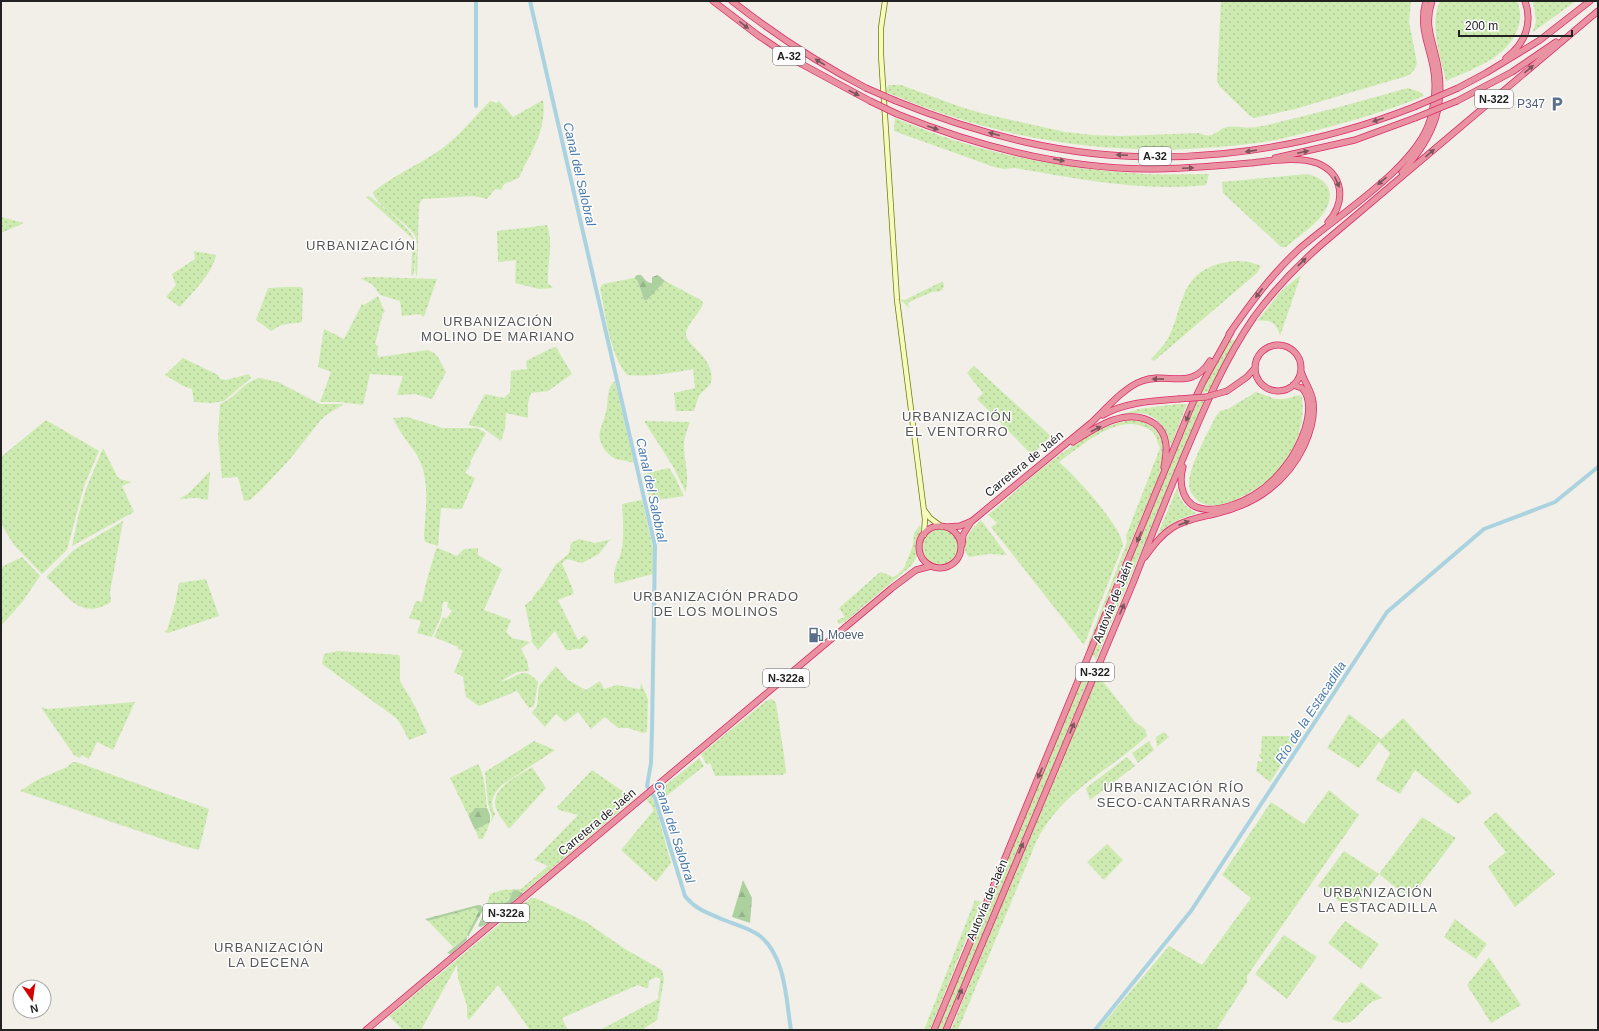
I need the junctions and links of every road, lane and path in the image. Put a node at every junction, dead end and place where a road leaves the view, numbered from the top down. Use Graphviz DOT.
graph roads {
  1 [pos="713,1"];
  2 [pos="732,1"];
  3 [pos="885,1"];
  4 [pos="1426,1"];
  5 [pos="1432,1"];
  6 [pos="1525,1"];
  7 [pos="1590,1"];
  8 [pos="1598,10"];
  9 [pos="1486,73"];
  10 [pos="1223,165"];
  11 [pos="1389,187"];
  12 [pos="1315,236"];
  13 [pos="1231,332"];
  14 [pos="1255,368"];
  15 [pos="1301,371"];
  16 [pos="1258,378"];
  17 [pos="1293,385"];
  18 [pos="1227,391"];
  19 [pos="1090,424"];
  20 [pos="1190,441"];
  21 [pos="1050,456"];
  22 [pos="1162,479"];
  23 [pos="924,507"];
  24 [pos="972,520"];
  25 [pos="944,527"];
  26 [pos="924,535"];
  27 [pos="961,547"];
  28 [pos="919,550"];
  29 [pos="931,566"];
  30 [pos="916,570"];
  31 [pos="1134,583"];
  32 [pos="366,1030"];
  33 [pos="934,1030"];
  34 [pos="946,1030"];
  1 -- 10 [label="highway, A-32, one-way, bridge"];
  9 -- 2 [label="highway, A-32, one-way, bridge"];
  3 -- 23 [label="street"];
  4 -- 12 [label="highway, one-way"];
  5 -- 11 [label="highway"];
  6 -- 9 [label="highway"];
  7 -- 9 [label="highway"];
  10 -- 8 [label="highway, one-way, bridge"];
  11 -- 8 [label="highway, N-322, one-way"];
  10 -- 12 [label="highway, one-way"];
  20 -- 11 [label="highway, Autovía de Jaén / N-322, one-way"];
  12 -- 13 [label="highway, N-322, one-way"];
  13 -- 19 [label="highway, one-way"];
  13 -- 22 [label="highway, Autovía de Jaén / N-322, one-way"];
  14 -- 15 [label="highway"];
  14 -- 16 [label="highway"];
  14 -- 18 [label="highway"];
  15 -- 17 [label="highway"];
  31 -- 15 [label="highway, one-way"];
  16 -- 17 [label="highway"];
  16 -- 18 [label="highway"];
  17 -- 20 [label="highway"];
  18 -- 19 [label="highway, bridge"];
  19 -- 21 [label="highway, Carretera de Jaén / N-322a"];
  20 -- 31 [label="highway, Autovía de Jaén / N-322"];
  21 -- 22 [label="highway, one-way"];
  21 -- 24 [label="highway, Carretera de Jaén / N-322a"];
  22 -- 33 [label="highway, Autovía de Jaén / N-322, one-way"];
  23 -- 25 [label="street"];
  23 -- 26 [label="street"];
  24 -- 25 [label="highway, Carretera de Jaén / N-322a"];
  24 -- 27 [label="highway, Carretera de Jaén / N-322a"];
  25 -- 26 [label="highway, N-322a"];
  25 -- 27 [label="highway"];
  26 -- 28 [label="highway"];
  27 -- 29 [label="highway, N-322a"];
  28 -- 29 [label="highway"];
  28 -- 30 [label="highway"];
  29 -- 30 [label="highway, Carretera de Jaén / N-322a"];
  30 -- 32 [label="highway, Carretera de Jaén / N-322a"];
  34 -- 31 [label="highway, Autovía de Jaén / N-322, one-way"];
}
